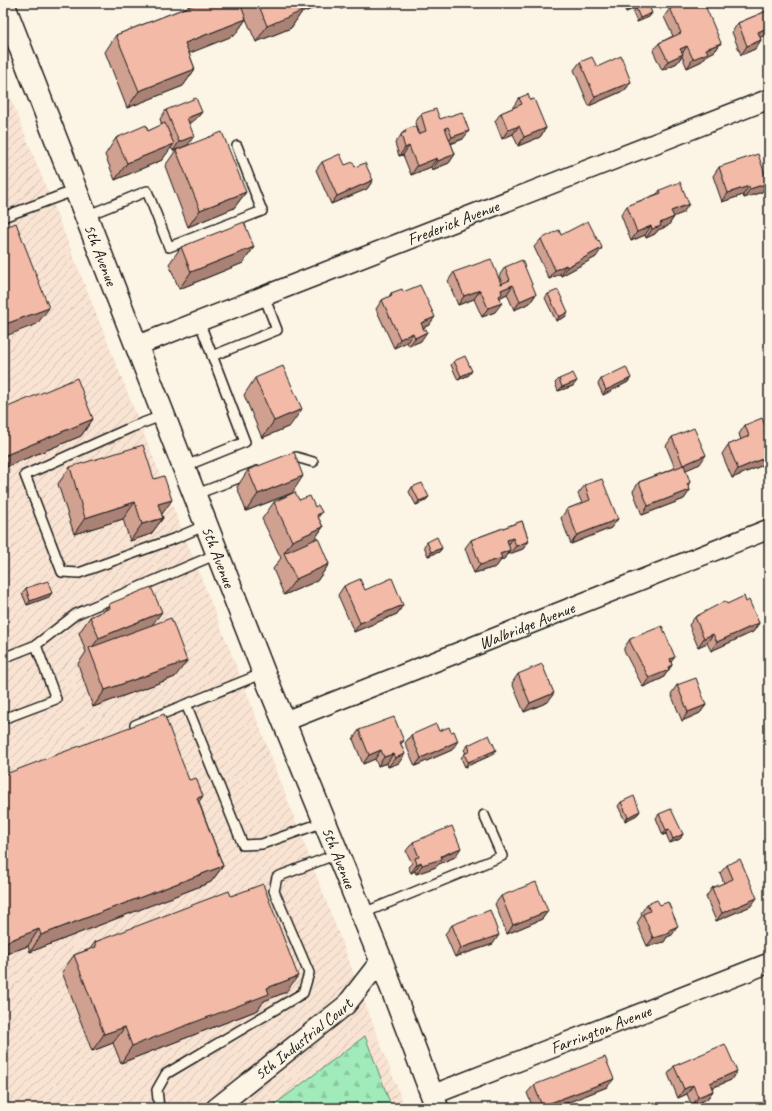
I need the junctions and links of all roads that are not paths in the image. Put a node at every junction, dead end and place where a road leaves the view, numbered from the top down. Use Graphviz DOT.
graph roads {
  1 [pos="3,3"];
  2 [pos="769,99"];
  3 [pos="237,146"];
  4 [pos="76,190"];
  5 [pos="86,216"];
  6 [pos="3,218"];
  7 [pos="264,296"];
  8 [pos="199,321"];
  9 [pos="136,346"];
  10 [pos="212,356"];
  11 [pos="164,416"];
  12 [pos="313,462"];
  13 [pos="184,466"];
  14 [pos="194,495"];
  15 [pos="206,525"];
  16 [pos="769,529"];
  17 [pos="218,554"];
  18 [pos="36,646"];
  19 [pos="3,658"];
  20 [pos="264,673"];
  21 [pos="186,704"];
  22 [pos="3,718"];
  23 [pos="283,722"];
  24 [pos="128,728"];
  25 [pos="484,815"];
  26 [pos="324,822"];
  27 [pos="337,854"];
  28 [pos="362,914"];
  29 [pos="380,960"];
  30 [pos="769,963"];
  31 [pos="435,1101"];
  32 [pos="159,1108"];
  33 [pos="216,1108"];
  1 -- 4 [label="main road, 5th Avenue"];
  2 -- 7 [label="street, Frederick Avenue"];
  3 -- 5 [label="lane"];
  4 -- 5 [label="main road, 5th Avenue"];
  4 -- 6 [label="lane"];
  5 -- 9 [label="main road, 5th Avenue"];
  7 -- 8 [label="street, Frederick Avenue"];
  7 -- 10 [label="lane"];
  8 -- 9 [label="street, Frederick Avenue"];
  8 -- 10 [label="lane"];
  9 -- 11 [label="main road, 5th Avenue"];
  10 -- 13 [label="lane"];
  11 -- 13 [label="main road, 5th Avenue"];
  11 -- 15 [label="lane"];
  12 -- 14 [label="lane"];
  13 -- 14 [label="main road, 5th Avenue"];
  14 -- 15 [label="main road, 5th Avenue"];
  15 -- 17 [label="main road, 5th Avenue"];
  16 -- 23 [label="street, Walbridge Avenue"];
  17 -- 18 [label="lane"];
  17 -- 20 [label="main road, 5th Avenue"];
  18 -- 19 [label="lane"];
  18 -- 22 [label="lane"];
  20 -- 21 [label="lane"];
  20 -- 23 [label="main road, 5th Avenue"];
  21 -- 24 [label="lane"];
  21 -- 26 [label="lane"];
  23 -- 26 [label="main road, 5th Avenue"];
  25 -- 28 [label="lane"];
  26 -- 27 [label="main road, 5th Avenue"];
  27 -- 28 [label="main road, 5th Avenue"];
  27 -- 32 [label="lane"];
  28 -- 29 [label="main road, 5th Avenue"];
  29 -- 31 [label="main road, 5th Avenue"];
  29 -- 33 [label="street, 5th Industrial Court"];
  30 -- 31 [label="street, Farrington Avenue"];
}
